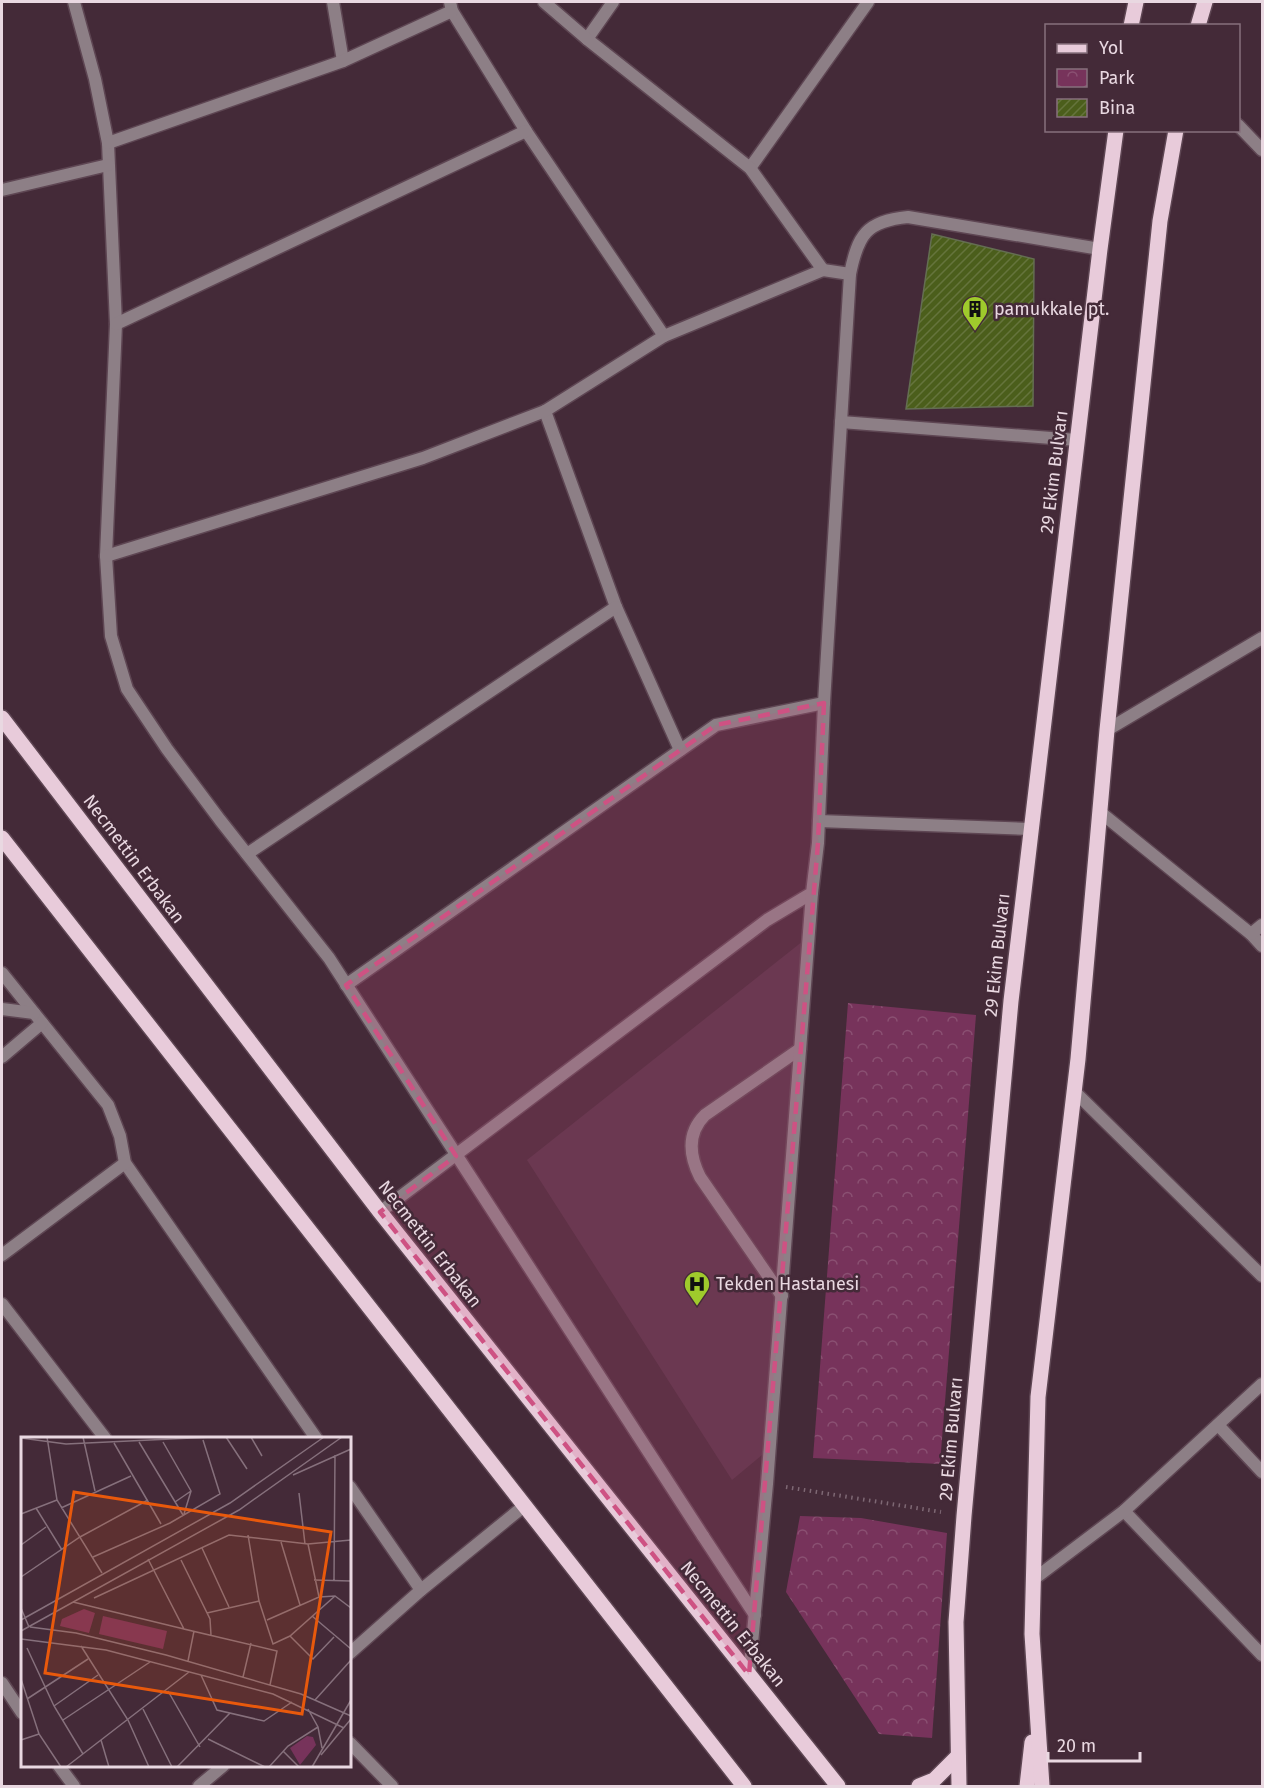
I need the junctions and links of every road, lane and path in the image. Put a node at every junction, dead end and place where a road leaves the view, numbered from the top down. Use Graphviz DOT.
graph roads {
  1 [pos="74,2"];
  2 [pos="333,2"];
  3 [pos="544,2"];
  4 [pos="613,2"];
  5 [pos="868,2"];
  6 [pos="1136,2"];
  7 [pos="1205,2"];
  8 [pos="451,7"];
  9 [pos="1131,24"];
  10 [pos="1199,24"];
  11 [pos="587,39"];
  12 [pos="343,61"];
  13 [pos="1240,126"];
  14 [pos="526,131"];
  15 [pos="1116,132"];
  16 [pos="1176,132"];
  17 [pos="108,143"];
  18 [pos="1263,150"];
  19 [pos="108,165"];
  20 [pos="750,168"];
  21 [pos="2,190"];
  22 [pos="1100,249"];
  23 [pos="823,270"];
  24 [pos="850,274"];
  25 [pos="116,324"];
  26 [pos="664,336"];
  27 [pos="545,411"];
  28 [pos="841,422"];
  29 [pos="1077,441"];
  30 [pos="106,556"];
  31 [pos="616,608"];
  32 [pos="1263,638"];
  33 [pos="824,703"];
  34 [pos="2,718"];
  35 [pos="1107,730"];
  36 [pos="680,750"];
  37 [pos="1100,812"];
  38 [pos="819,821"];
  39 [pos="1031,829"];
  40 [pos="2,838"];
  41 [pos="247,854"];
  42 [pos="812,893"];
  43 [pos="1263,925"];
  44 [pos="1251,934"];
  45 [pos="1263,946"];
  46 [pos="2,973"];
  47 [pos="346,985"];
  48 [pos="2,1009"];
  49 [pos="38,1018"];
  50 [pos="800,1049"];
  51 [pos="2,1057"];
  52 [pos="1074,1091"];
  53 [pos="456,1156"];
  54 [pos="125,1163"];
  55 [pos="380,1212"];
  56 [pos="2,1255"];
  57 [pos="1263,1276"];
  58 [pos="782,1296"];
  59 [pos="2,1304"];
  60 [pos="1263,1384"];
  61 [pos="1218,1425"];
  62 [pos="104,1437"];
  63 [pos="315,1437"];
  64 [pos="1263,1472"];
  65 [pos="767,1484"];
  66 [pos="351,1488"];
  67 [pos="524,1506"];
  68 [pos="1124,1511"];
  69 [pos="964,1516"];
  70 [pos="1034,1580"];
  71 [pos="421,1590"];
  72 [pos="755,1615"];
  73 [pos="351,1652"];
  74 [pos="1263,1655"];
  75 [pos="749,1675"];
  76 [pos="2,1683"];
  77 [pos="1036,1711"];
  78 [pos="21,1712"];
  79 [pos="351,1744"];
  80 [pos="958,1756"];
  81 [pos="60,1767"];
  82 [pos="222,1767"];
  83 [pos="74,1786"];
  84 [pos="199,1786"];
  85 [pos="392,1786"];
  86 [pos="744,1786"];
  87 [pos="838,1786"];
  88 [pos="919,1786"];
  89 [pos="959,1786"];
  90 [pos="1027,1786"];
  91 [pos="1042,1786"];
  1 -- 17 [label="street"];
  2 -- 12 [label="street"];
  3 -- 11 [label="street"];
  4 -- 11 [label="street"];
  5 -- 20 [label="street"];
  6 -- 9 [label="main road"];
  7 -- 10 [label="main road"];
  8 -- 12 [label="street"];
  8 -- 14 [label="street"];
  11 -- 20 [label="street"];
  12 -- 17 [label="street"];
  13 -- 18 [label="street"];
  14 -- 25 [label="street"];
  14 -- 26 [label="street"];
  15 -- 22 [label="main road, 29 Ekim Bulvarı"];
  16 -- 35 [label="main road"];
  17 -- 19 [label="street"];
  19 -- 21 [label="street"];
  19 -- 25 [label="street"];
  20 -- 23 [label="street"];
  22 -- 24 [label="street"];
  22 -- 29 [label="main road, 29 Ekim Bulvarı"];
  23 -- 24 [label="street"];
  23 -- 26 [label="street"];
  24 -- 28 [label="street"];
  25 -- 30 [label="street"];
  26 -- 27 [label="street"];
  27 -- 30 [label="street"];
  27 -- 31 [label="street"];
  28 -- 29 [label="street"];
  28 -- 33 [label="street"];
  29 -- 39 [label="main road, 29 Ekim Bulvarı"];
  30 -- 41 [label="street"];
  31 -- 36 [label="street"];
  31 -- 41 [label="street"];
  32 -- 35 [label="street"];
  33 -- 36 [label="street"];
  33 -- 38 [label="street"];
  34 -- 55 [label="main road, Necmettin Erbakan"];
  35 -- 37 [label="main road"];
  36 -- 47 [label="street"];
  37 -- 44 [label="street"];
  37 -- 52 [label="main road"];
  38 -- 39 [label="street"];
  38 -- 42 [label="street"];
  39 -- 69 [label="main road, 29 Ekim Bulvarı"];
  40 -- 67 [label="main road"];
  41 -- 47 [label="street"];
  42 -- 50 [label="street"];
  42 -- 53 [label="street"];
  43 -- 44 [label="street"];
  44 -- 45 [label="street"];
  46 -- 49 [label="street"];
  47 -- 53 [label="street"];
  48 -- 49 [label="street"];
  49 -- 51 [label="street"];
  49 -- 54 [label="street"];
  50 -- 58 [label="street"];
  50 -- 58 [label="street"];
  52 -- 57 [label="street"];
  52 -- 70 [label="main road"];
  53 -- 55 [label="street"];
  53 -- 72 [label="street"];
  54 -- 56 [label="street"];
  54 -- 63 [label="street"];
  55 -- 75 [label="main road, Necmettin Erbakan"];
  58 -- 65 [label="street"];
  59 -- 62 [label="street"];
  60 -- 61 [label="street"];
  61 -- 64 [label="street"];
  61 -- 68 [label="street"];
  65 -- 69 [label="path"];
  65 -- 72 [label="street"];
  66 -- 71 [label="street"];
  67 -- 71 [label="street"];
  67 -- 86 [label="main road"];
  68 -- 70 [label="street"];
  68 -- 74 [label="street"];
  69 -- 80 [label="main road, 29 Ekim Bulvarı"];
  70 -- 77 [label="main road"];
  71 -- 73 [label="street"];
  72 -- 75 [label="street"];
  75 -- 87 [label="main road, Necmettin Erbakan"];
  76 -- 78 [label="street"];
  77 -- 90 [label="main road"];
  77 -- 91 [label="main road"];
  79 -- 85 [label="street"];
  80 -- 88 [label="main road"];
  80 -- 89 [label="main road, 29 Ekim Bulvarı"];
  81 -- 83 [label="street"];
  82 -- 84 [label="street"];
}
